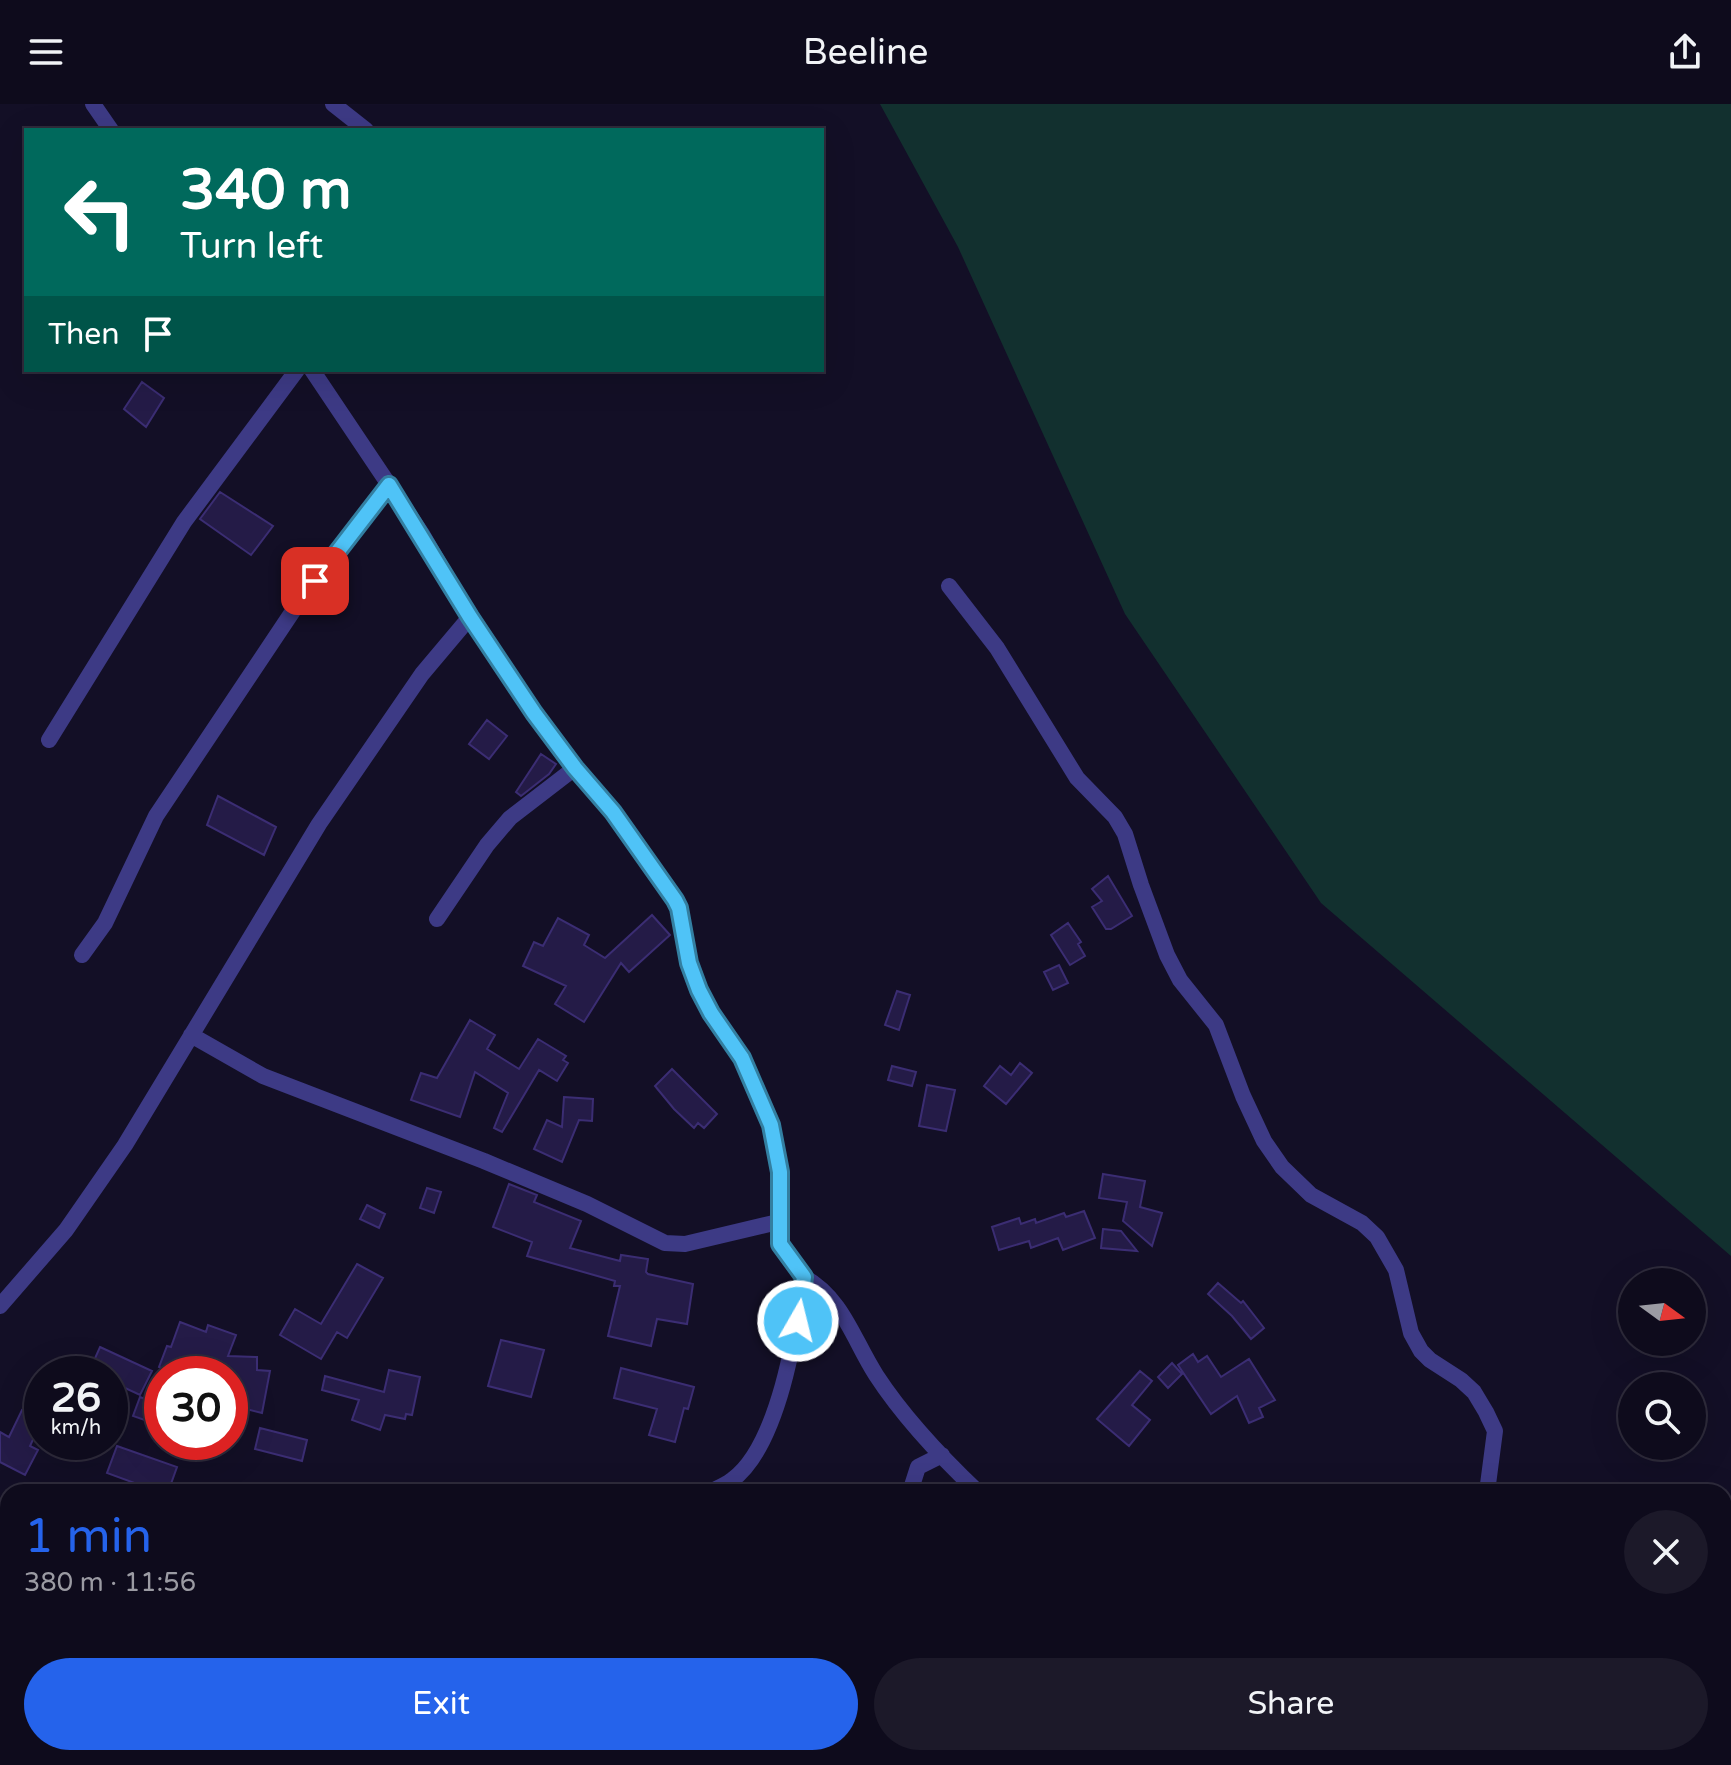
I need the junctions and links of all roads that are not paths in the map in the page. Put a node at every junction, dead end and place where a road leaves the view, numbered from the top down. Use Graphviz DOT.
graph roads {
  1 [pos="93,104"];
  2 [pos="333,104"];
  3 [pos="110,128"];
  4 [pos="363,128"];
  5 [pos="296,372"];
  6 [pos="313,372"];
  7 [pos="389,485"];
  8 [pos="949,586"];
  9 [pos="470,617"];
  10 [pos="49,740"];
  11 [pos="575,768"];
  12 [pos="437,919"];
  13 [pos="82,955"];
  14 [pos="191,1035"];
  15 [pos="778,1222"];
  16 [pos="804,1277"];
  17 [pos="0,1306"];
  18 [pos="942,1455"];
  19 [pos="725,1484"];
  20 [pos="913,1484"];
  21 [pos="970,1484"];
  22 [pos="1488,1484"];
  1 -- 3 [label="street"];
  2 -- 4 [label="street"];
  5 -- 10 [label="street"];
  6 -- 7 [label="street"];
  7 -- 9 [label="street"];
  7 -- 13 [label="street"];
  8 -- 22 [label="street"];
  9 -- 11 [label="street"];
  9 -- 14 [label="street"];
  11 -- 12 [label="street"];
  11 -- 15 [label="street"];
  14 -- 15 [label="street"];
  14 -- 17 [label="street"];
  15 -- 16 [label="street"];
  16 -- 18 [label="street"];
  16 -- 19 [label="street"];
  18 -- 20 [label="street"];
  18 -- 21 [label="street"];
}
